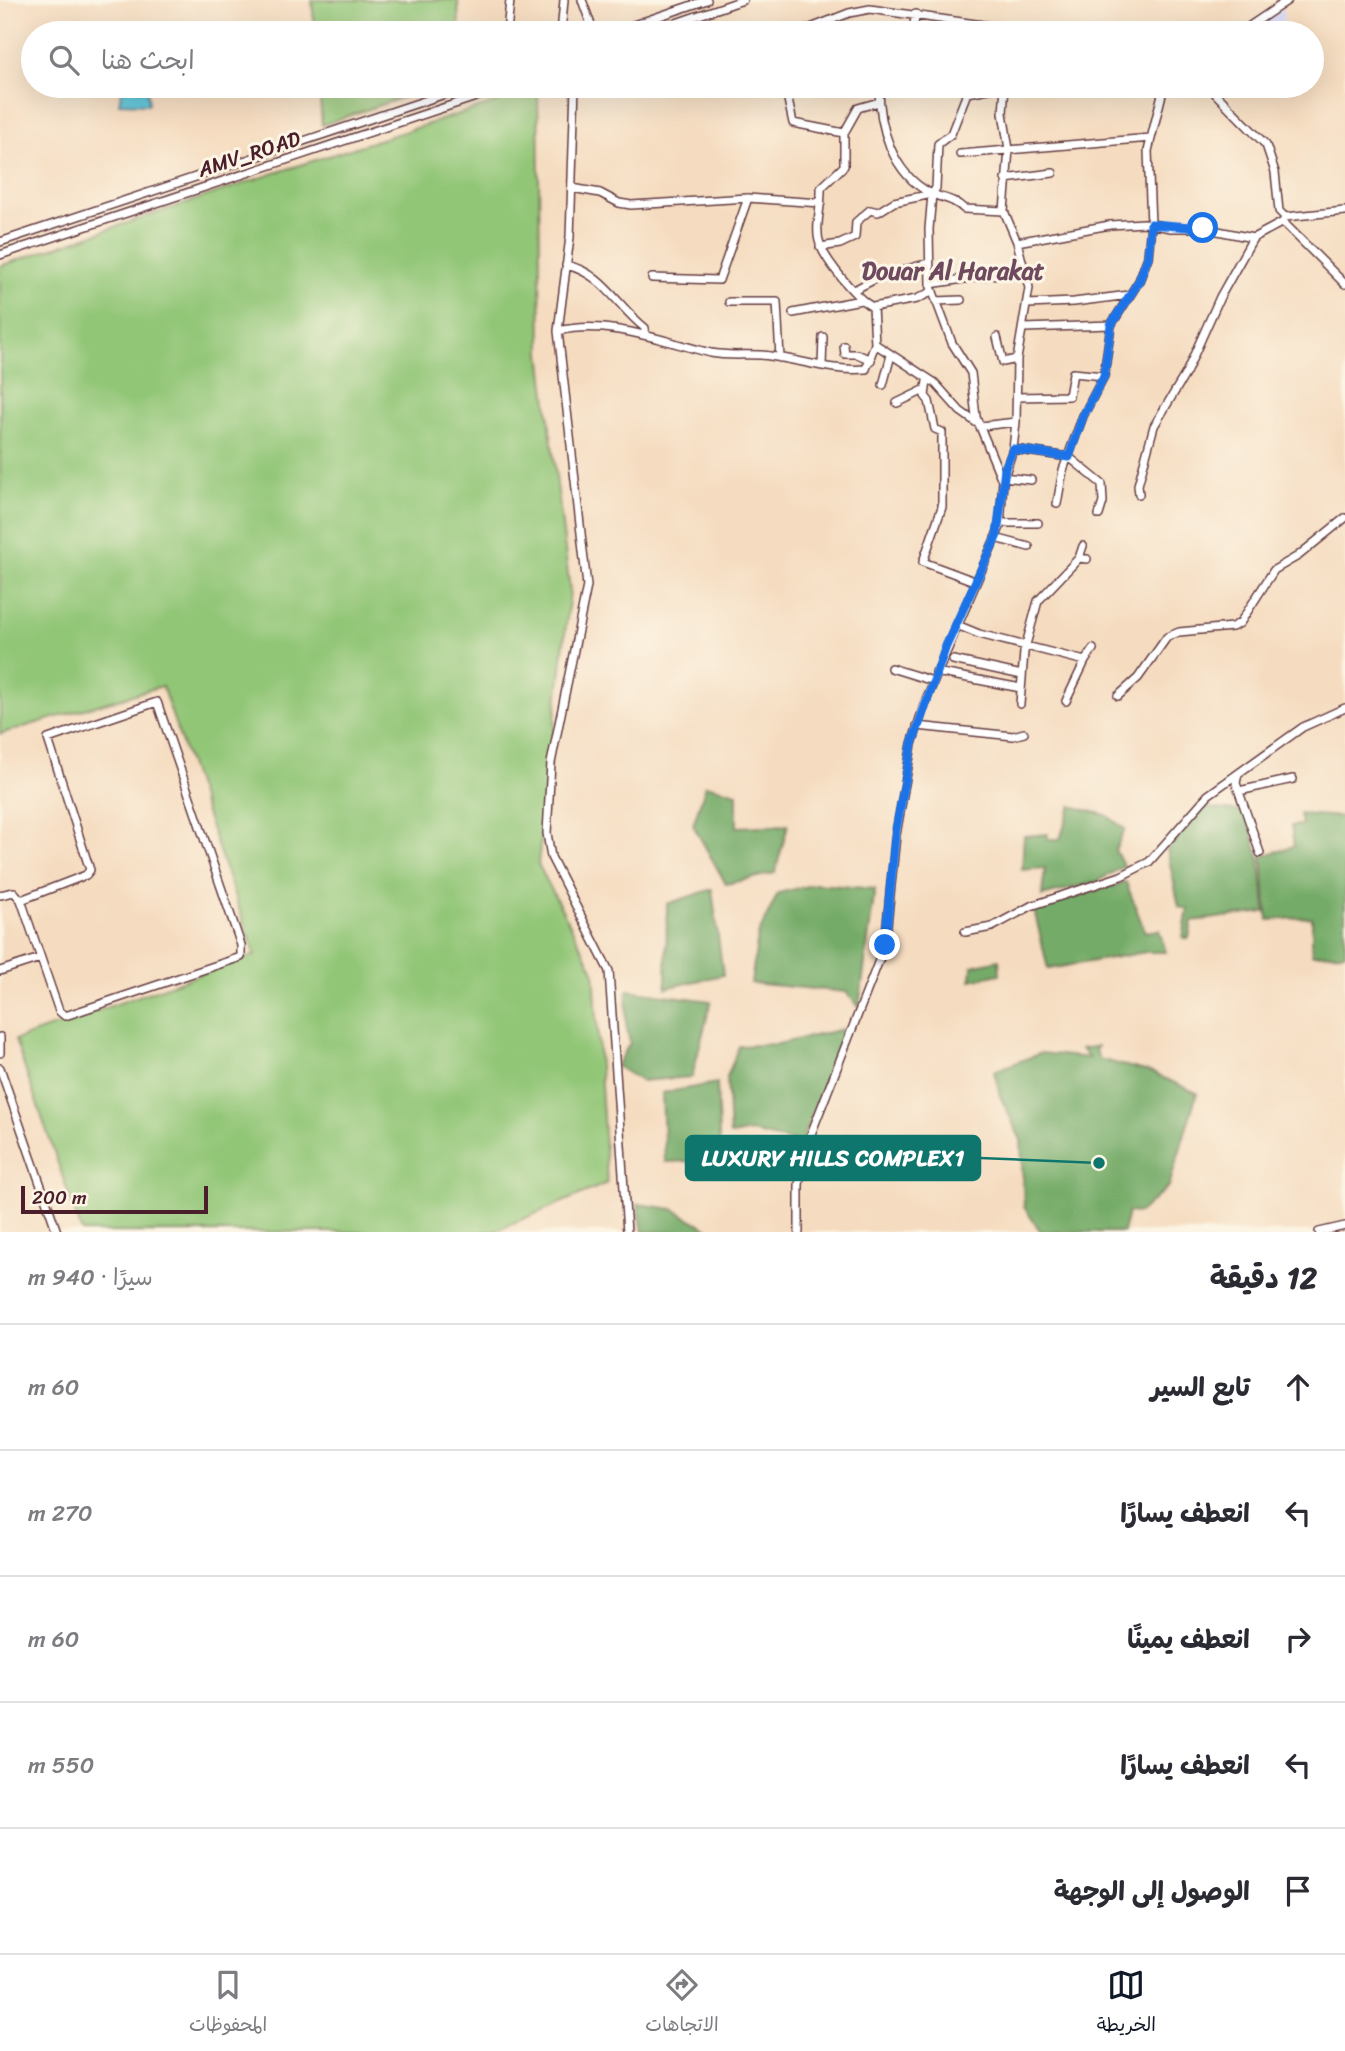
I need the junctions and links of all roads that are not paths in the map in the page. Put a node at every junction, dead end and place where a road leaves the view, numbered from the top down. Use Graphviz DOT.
graph roads {
  1 [pos="510,0"];
  2 [pos="564,0"];
  3 [pos="582,0"];
  4 [pos="707,0"];
  5 [pos="743,0"];
  6 [pos="1288,0"];
  7 [pos="916,14"];
  8 [pos="508,21"];
  9 [pos="562,21"];
  10 [pos="590,21"];
  11 [pos="645,21"];
  12 [pos="682,21"];
  13 [pos="830,21"];
  14 [pos="915,21"];
  15 [pos="956,21"];
  16 [pos="1257,21"];
  17 [pos="436,98"];
  18 [pos="473,98"];
  19 [pos="575,98"];
  20 [pos="788,98"];
  21 [pos="879,98"];
  22 [pos="965,98"];
  23 [pos="1004,98"];
  24 [pos="1161,98"];
  25 [pos="1220,98"];
  26 [pos="430,100"];
  27 [pos="879,102"];
  28 [pos="413,106"];
  29 [pos="434,111"];
  30 [pos="417,116"];
  31 [pos="844,134"];
  32 [pos="1151,138"];
  33 [pos="1009,149"];
  34 [pos="960,154"];
  35 [pos="1052,173"];
  36 [pos="1005,179"];
  37 [pos="572,188"];
  38 [pos="932,194"];
  39 [pos="748,198"];
  40 [pos="821,204"];
  41 [pos="1004,211"];
  42 [pos="1345,211"];
  43 [pos="1284,219"];
  44 [pos="1151,224"];
  45 [pos="1253,238"];
  46 [pos="0,242"];
  47 [pos="1017,242"];
  48 [pos="820,247"];
  49 [pos="0,255"];
  50 [pos="929,263"];
  51 [pos="566,265"];
  52 [pos="1021,267"];
  53 [pos="652,278"];
  54 [pos="1345,284"];
  55 [pos="932,288"];
  56 [pos="854,290"];
  57 [pos="1129,296"];
  58 [pos="861,300"];
  59 [pos="961,300"];
  60 [pos="936,301"];
  61 [pos="729,302"];
  62 [pos="1027,304"];
  63 [pos="873,307"];
  64 [pos="793,313"];
  65 [pos="1111,325"];
  66 [pos="1024,328"];
  67 [pos="558,331"];
  68 [pos="645,334"];
  69 [pos="823,337"];
  70 [pos="997,337"];
  71 [pos="875,344"];
  72 [pos="844,346"];
  73 [pos="891,355"];
  74 [pos="780,358"];
  75 [pos="1017,359"];
  76 [pos="871,360"];
  77 [pos="822,366"];
  78 [pos="1104,376"];
  79 [pos="883,385"];
  80 [pos="926,385"];
  81 [pos="1017,397"];
  82 [pos="897,403"];
  83 [pos="1016,422"];
  84 [pos="981,426"];
  85 [pos="1013,449"];
  86 [pos="1069,457"];
  87 [pos="1003,479"];
  88 [pos="1031,480"];
  89 [pos="1139,494"];
  90 [pos="1057,504"];
  91 [pos="1099,515"];
  92 [pos="1345,518"];
  93 [pos="1000,523"];
  94 [pos="1038,523"];
  95 [pos="995,538"];
  96 [pos="1083,546"];
  97 [pos="1029,547"];
  98 [pos="974,581"];
  99 [pos="957,625"];
  100 [pos="1025,645"];
  101 [pos="1093,649"];
  102 [pos="953,660"];
  103 [pos="1085,661"];
  104 [pos="891,668"];
  105 [pos="936,672"];
  106 [pos="1023,675"];
  107 [pos="933,681"];
  108 [pos="1021,688"];
  109 [pos="1118,696"];
  110 [pos="1066,701"];
  111 [pos="1020,704"];
  112 [pos="1345,708"];
  113 [pos="917,726"];
  114 [pos="1024,733"];
  115 [pos="1238,774"];
  116 [pos="1293,779"];
  117 [pos="1239,791"];
  118 [pos="1259,853"];
  119 [pos="0,895"];
  120 [pos="21,900"];
  121 [pos="965,932"];
  122 [pos="40,958"];
  123 [pos="0,971"];
  124 [pos="0,1037"];
  125 [pos="0,1053"];
  126 [pos="0,1068"];
  127 [pos="1345,1226"];
  128 [pos="57,1232"];
  129 [pos="627,1232"];
  130 [pos="799,1232"];
  131 [pos="1320,1232"];
  1 -- 8 [label="street"];
  2 -- 9 [label="street"];
  3 -- 10 [label="street"];
  4 -- 11 [label="street"];
  5 -- 12 [label="street"];
  6 -- 16 [label="street"];
  7 -- 13 [label="street"];
  7 -- 14 [label="street"];
  7 -- 15 [label="street"];
  17 -- 26 [label="street"];
  18 -- 29 [label="street, AMV_ROAD"];
  19 -- 37 [label="street"];
  20 -- 31 [label="street"];
  21 -- 27 [label="street"];
  22 -- 38 [label="street"];
  23 -- 33 [label="street"];
  24 -- 32 [label="street"];
  25 -- 43 [label="street"];
  26 -- 28 [label="street"];
  26 -- 29 [label="street"];
  27 -- 31 [label="street"];
  27 -- 38 [label="street"];
  28 -- 30 [label="street"];
  28 -- 46 [label="street"];
  29 -- 30 [label="street, AMV_ROAD"];
  30 -- 49 [label="street, AMV_ROAD"];
  31 -- 40 [label="street"];
  32 -- 33 [label="street"];
  32 -- 44 [label="street"];
  33 -- 34 [label="street"];
  33 -- 36 [label="street"];
  35 -- 36 [label="street"];
  36 -- 41 [label="street"];
  37 -- 39 [label="street"];
  37 -- 51 [label="street"];
  38 -- 41 [label="street"];
  38 -- 48 [label="street"];
  38 -- 50 [label="street"];
  39 -- 40 [label="street"];
  39 -- 53 [label="street"];
  40 -- 48 [label="street"];
  41 -- 47 [label="street"];
  42 -- 43 [label="street"];
  43 -- 45 [label="street"];
  43 -- 54 [label="street"];
  44 -- 45 [label="street"];
  44 -- 47 [label="street"];
  44 -- 57 [label="street"];
  45 -- 89 [label="street"];
  47 -- 52 [label="street"];
  48 -- 56 [label="street"];
  50 -- 55 [label="street"];
  50 -- 56 [label="street"];
  51 -- 67 [label="street"];
  51 -- 68 [label="street"];
  52 -- 55 [label="street"];
  52 -- 62 [label="street"];
  55 -- 60 [label="street"];
  55 -- 63 [label="street"];
  56 -- 58 [label="street"];
  57 -- 62 [label="street"];
  57 -- 65 [label="street"];
  58 -- 63 [label="street"];
  58 -- 64 [label="street"];
  59 -- 60 [label="street"];
  60 -- 84 [label="street"];
  61 -- 74 [label="street"];
  62 -- 66 [label="street"];
  63 -- 71 [label="street"];
  65 -- 66 [label="street"];
  65 -- 78 [label="street"];
  66 -- 75 [label="street"];
  67 -- 68 [label="street"];
  67 -- 129 [label="street"];
  68 -- 74 [label="street"];
  69 -- 77 [label="street"];
  70 -- 75 [label="street"];
  71 -- 73 [label="street"];
  71 -- 76 [label="street"];
  72 -- 76 [label="street"];
  73 -- 79 [label="street"];
  73 -- 80 [label="street"];
  74 -- 77 [label="street"];
  75 -- 81 [label="street"];
  76 -- 77 [label="street"];
  78 -- 81 [label="street"];
  78 -- 86 [label="street"];
  80 -- 82 [label="street"];
  80 -- 84 [label="street"];
  80 -- 98 [label="street"];
  81 -- 83 [label="street"];
  83 -- 84 [label="street"];
  83 -- 85 [label="street"];
  84 -- 87 [label="street"];
  85 -- 86 [label="street"];
  85 -- 87 [label="street"];
  86 -- 90 [label="street"];
  86 -- 91 [label="street"];
  87 -- 88 [label="street"];
  87 -- 93 [label="street"];
  92 -- 109 [label="street"];
  93 -- 94 [label="street"];
  93 -- 95 [label="street"];
  95 -- 97 [label="street"];
  95 -- 98 [label="street"];
  96 -- 100 [label="street"];
  98 -- 99 [label="street"];
  99 -- 100 [label="street"];
  99 -- 105 [label="street"];
  100 -- 103 [label="street"];
  100 -- 106 [label="street"];
  101 -- 103 [label="street"];
  102 -- 106 [label="street"];
  103 -- 110 [label="street"];
  104 -- 107 [label="street"];
  105 -- 107 [label="street"];
  105 -- 108 [label="street"];
  106 -- 108 [label="street"];
  107 -- 113 [label="street"];
  108 -- 111 [label="street"];
  112 -- 115 [label="street"];
  113 -- 114 [label="street"];
  113 -- 130 [label="street"];
  115 -- 117 [label="street"];
  115 -- 121 [label="street"];
  116 -- 117 [label="street"];
  117 -- 118 [label="street"];
  119 -- 120 [label="street"];
  120 -- 122 [label="street"];
  120 -- 122 [label="street"];
  122 -- 123 [label="street"];
  124 -- 125 [label="street"];
  126 -- 128 [label="street"];
  127 -- 131 [label="street"];
}
